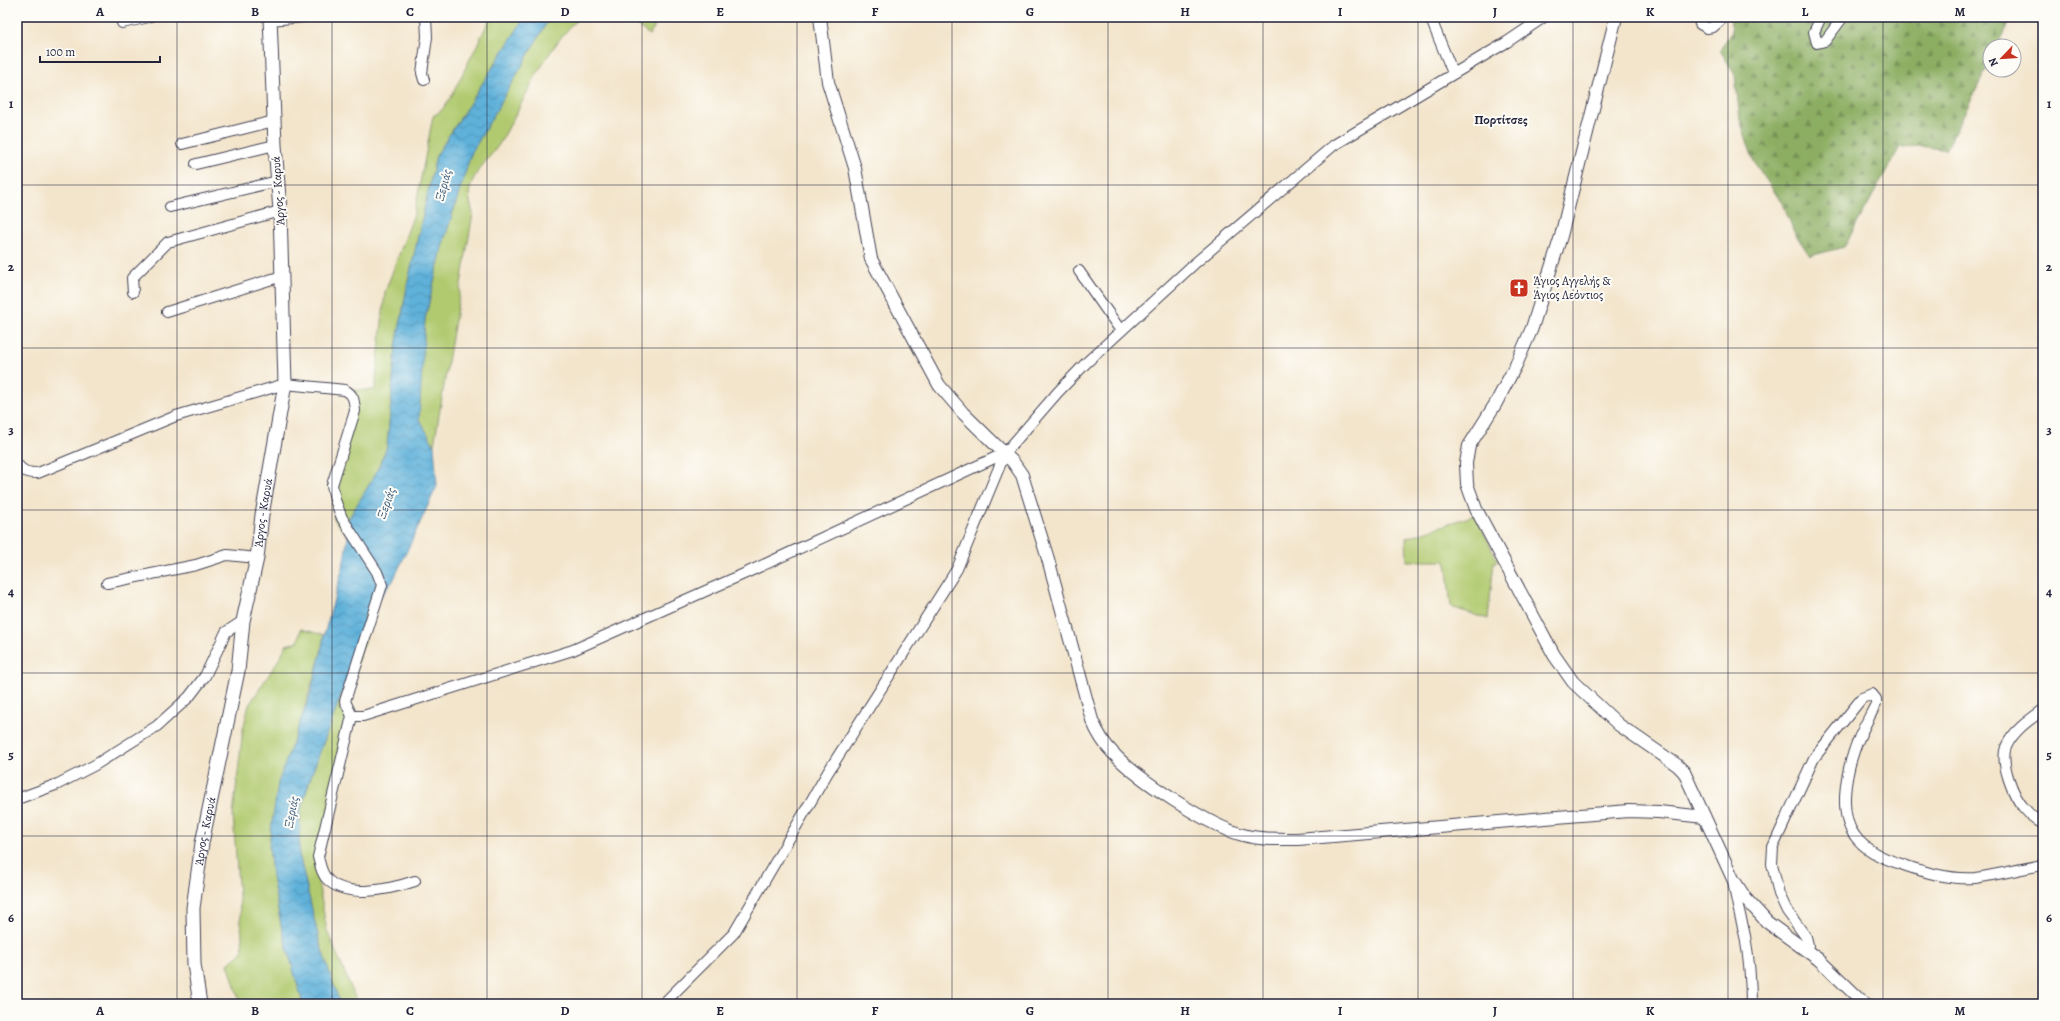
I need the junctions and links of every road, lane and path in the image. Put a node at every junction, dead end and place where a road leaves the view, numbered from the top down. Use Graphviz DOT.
graph roads {
  1 [pos="149,17"];
  2 [pos="303,17"];
  3 [pos="426,17"];
  4 [pos="820,17"];
  5 [pos="1430,17"];
  6 [pos="1544,17"];
  7 [pos="1616,17"];
  8 [pos="1698,17"];
  9 [pos="1724,17"];
  10 [pos="1821,17"];
  11 [pos="1843,17"];
  12 [pos="270,18"];
  13 [pos="122,23"];
  14 [pos="1453,73"];
  15 [pos="424,80"];
  16 [pos="274,121"];
  17 [pos="182,144"];
  18 [pos="274,145"];
  19 [pos="196,164"];
  20 [pos="278,181"];
  21 [pos="170,207"];
  22 [pos="280,211"];
  23 [pos="1079,271"];
  24 [pos="282,276"];
  25 [pos="132,292"];
  26 [pos="167,312"];
  27 [pos="1121,331"];
  28 [pos="285,384"];
  29 [pos="1005,453"];
  30 [pos="17,464"];
  31 [pos="257,558"];
  32 [pos="107,583"];
  33 [pos="244,621"];
  34 [pos="2043,710"];
  35 [pos="352,716"];
  36 [pos="17,799"];
  37 [pos="1704,817"];
  38 [pos="2043,824"];
  39 [pos="2043,865"];
  40 [pos="1733,879"];
  41 [pos="415,881"];
  42 [pos="1807,951"];
  43 [pos="200,1004"];
  44 [pos="663,1004"];
  45 [pos="1751,1004"];
  46 [pos="1865,1004"];
  1 -- 13 [label="street"];
  2 -- 12 [label="street"];
  3 -- 15 [label="street"];
  4 -- 29 [label="street"];
  5 -- 14 [label="street"];
  6 -- 14 [label="street"];
  7 -- 37 [label="street"];
  8 -- 9 [label="street"];
  10 -- 11 [label="street"];
  12 -- 16 [label="main road, Άργος - Καρυά"];
  14 -- 27 [label="street"];
  16 -- 17 [label="street"];
  16 -- 18 [label="main road, Άργος - Καρυά"];
  18 -- 19 [label="street"];
  18 -- 20 [label="main road, Άργος - Καρυά"];
  20 -- 21 [label="street"];
  20 -- 22 [label="main road, Άργος - Καρυά"];
  22 -- 24 [label="main road, Άργος - Καρυά"];
  22 -- 25 [label="street"];
  23 -- 27 [label="street"];
  24 -- 26 [label="street"];
  24 -- 28 [label="main road, Άργος - Καρυά"];
  27 -- 29 [label="street"];
  28 -- 30 [label="street"];
  28 -- 31 [label="main road, Άργος - Καρυά"];
  28 -- 35 [label="street"];
  29 -- 35 [label="street"];
  29 -- 37 [label="street"];
  29 -- 44 [label="street"];
  31 -- 32 [label="street"];
  31 -- 33 [label="main road, Άργος - Καρυά"];
  33 -- 36 [label="street"];
  33 -- 43 [label="main road, Άργος - Καρυά"];
  34 -- 38 [label="street"];
  35 -- 41 [label="street"];
  37 -- 40 [label="street"];
  39 -- 42 [label="street"];
  40 -- 42 [label="street"];
  40 -- 45 [label="street"];
  42 -- 46 [label="street"];
}
